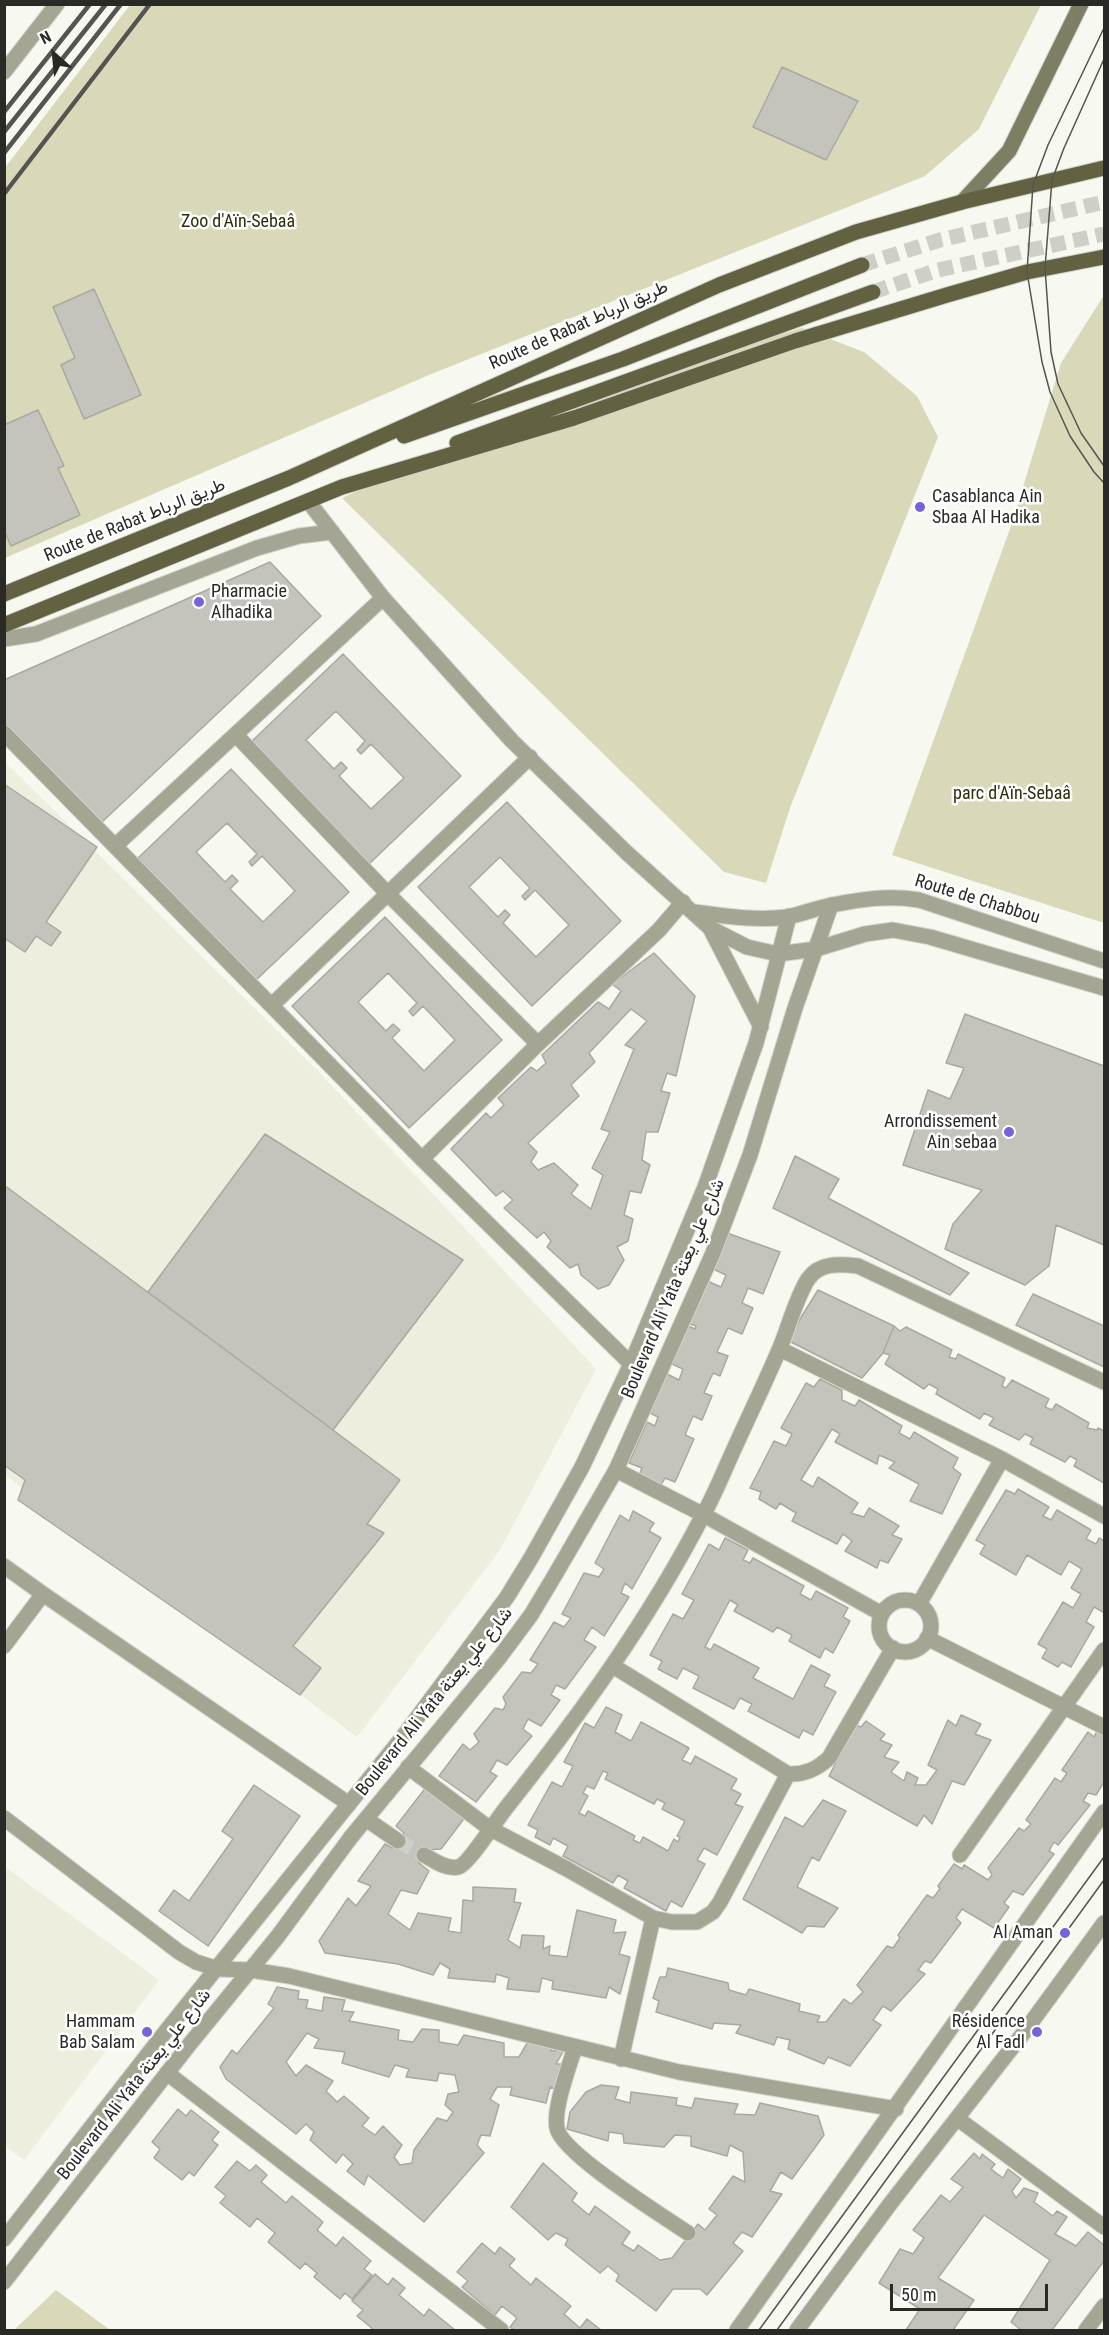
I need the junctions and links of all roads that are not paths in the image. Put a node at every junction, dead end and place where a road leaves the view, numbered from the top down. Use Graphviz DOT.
graph roads {
  1 [pos="57,4"];
  2 [pos="1082,4"];
  3 [pos="4,72"];
  4 [pos="1104,168"];
  5 [pos="962,202"];
  6 [pos="1104,257"];
  7 [pos="862,265"];
  8 [pos="873,292"];
  9 [pos="289,478"];
  10 [pos="342,487"];
  11 [pos="308,501"];
  12 [pos="332,532"];
  13 [pos="4,594"];
  14 [pos="383,598"];
  15 [pos="4,625"];
  16 [pos="4,639"];
  17 [pos="4,733"];
  18 [pos="236,735"];
  19 [pos="530,757"];
  20 [pos="115,846"];
  21 [pos="388,894"];
  22 [pos="831,905"];
  23 [pos="689,907"];
  24 [pos="789,916"];
  25 [pos="710,928"];
  26 [pos="816,949"];
  27 [pos="778,954"];
  28 [pos="1104,960"];
  29 [pos="1104,988"];
  30 [pos="272,1005"];
  31 [pos="760,1027"];
  32 [pos="538,1044"];
  33 [pos="422,1159"];
  34 [pos="780,1349"];
  35 [pos="631,1364"];
  36 [pos="1104,1382"];
  37 [pos="1002,1459"];
  38 [pos="616,1470"];
  39 [pos="704,1515"];
  40 [pos="1104,1516"];
  41 [pos="4,1566"];
  42 [pos="43,1594"];
  43 [pos="919,1604"];
  44 [pos="882,1614"];
  45 [pos="927,1638"];
  46 [pos="4,1646"];
  47 [pos="893,1648"];
  48 [pos="1104,1650"];
  49 [pos="613,1666"];
  50 [pos="1064,1707"];
  51 [pos="1104,1727"];
  52 [pos="408,1767"];
  53 [pos="788,1774"];
  54 [pos="349,1804"];
  55 [pos="1104,1812"];
  56 [pos="4,1818"];
  57 [pos="366,1819"];
  58 [pos="489,1828"];
  59 [pos="398,1841"];
  60 [pos="424,1855"];
  61 [pos="960,1855"];
  62 [pos="653,1918"];
  63 [pos="1104,1923"];
  64 [pos="218,1969"];
  65 [pos="251,1970"];
  66 [pos="575,2047"];
  67 [pos="621,2059"];
  68 [pos="167,2073"];
  69 [pos="896,2109"];
  70 [pos="958,2119"];
  71 [pos="1104,2227"];
  72 [pos="688,2233"];
  73 [pos="4,2239"];
  74 [pos="4,2282"];
  75 [pos="1104,2307"];
  76 [pos="501,2331"];
  77 [pos="737,2331"];
  78 [pos="797,2331"];
  79 [pos="1086,2331"];
  1 -- 3 [label="street"];
  2 -- 5 [label="main road"];
  4 -- 5 [label="main road, Route de Rabat طريق الرباط"];
  5 -- 9 [label="main road, Route de Rabat طريق الرباط"];
  6 -- 10 [label="main road"];
  7 -- 9 [label="main road"];
  8 -- 10 [label="main road"];
  9 -- 13 [label="main road, Route de Rabat طريق الرباط"];
  10 -- 11 [label="main road"];
  11 -- 12 [label="street"];
  11 -- 15 [label="main road"];
  12 -- 14 [label="street"];
  12 -- 16 [label="street"];
  14 -- 18 [label="street"];
  14 -- 19 [label="street"];
  17 -- 20 [label="street"];
  18 -- 20 [label="street"];
  18 -- 21 [label="street"];
  19 -- 21 [label="street"];
  19 -- 23 [label="street"];
  20 -- 30 [label="street"];
  21 -- 30 [label="street"];
  21 -- 32 [label="street"];
  22 -- 24 [label="street, Route de Chabbou"];
  22 -- 26 [label="street, Boulevard Ali Yata شارع علي يعتة"];
  22 -- 28 [label="street, Route de Chabbou"];
  23 -- 24 [label="street, Route de Chabbou"];
  23 -- 25 [label="street"];
  23 -- 32 [label="street"];
  24 -- 27 [label="street, Boulevard Ali Yata شارع علي يعتة"];
  25 -- 27 [label="street"];
  25 -- 31 [label="street"];
  26 -- 27 [label="street"];
  26 -- 29 [label="street"];
  26 -- 38 [label="street, Boulevard Ali Yata شارع علي يعتة"];
  27 -- 31 [label="street, Boulevard Ali Yata شارع علي يعتة"];
  30 -- 33 [label="street"];
  31 -- 35 [label="street, Boulevard Ali Yata شارع علي يعتة"];
  32 -- 33 [label="street"];
  33 -- 35 [label="street"];
  34 -- 36 [label="street"];
  34 -- 37 [label="street"];
  34 -- 39 [label="street"];
  35 -- 54 [label="street, Boulevard Ali Yata شارع علي يعتة"];
  37 -- 40 [label="street"];
  37 -- 43 [label="street"];
  38 -- 39 [label="street"];
  38 -- 52 [label="street, Boulevard Ali Yata شارع علي يعتة"];
  39 -- 44 [label="street"];
  39 -- 49 [label="street"];
  41 -- 42 [label="street"];
  42 -- 46 [label="street"];
  42 -- 54 [label="street"];
  43 -- 44 [label="street"];
  43 -- 45 [label="street"];
  44 -- 47 [label="street"];
  45 -- 47 [label="street"];
  45 -- 50 [label="street"];
  47 -- 53 [label="street"];
  48 -- 50 [label="street"];
  49 -- 53 [label="street"];
  49 -- 58 [label="street"];
  50 -- 51 [label="street"];
  50 -- 61 [label="street"];
  52 -- 57 [label="street, Boulevard Ali Yata شارع علي يعتة"];
  52 -- 58 [label="street"];
  53 -- 62 [label="street"];
  54 -- 64 [label="street, Boulevard Ali Yata شارع علي يعتة"];
  55 -- 69 [label="street"];
  56 -- 64 [label="street"];
  57 -- 59 [label="street"];
  57 -- 65 [label="street, Boulevard Ali Yata شارع علي يعتة"];
  58 -- 60 [label="street"];
  58 -- 62 [label="street"];
  62 -- 67 [label="street"];
  63 -- 70 [label="street"];
  64 -- 65 [label="street"];
  64 -- 73 [label="street, Boulevard Ali Yata شارع علي يعتة"];
  65 -- 66 [label="street"];
  65 -- 68 [label="street, Boulevard Ali Yata شارع علي يعتة"];
  66 -- 67 [label="street"];
  66 -- 72 [label="street"];
  67 -- 69 [label="street"];
  68 -- 74 [label="street, Boulevard Ali Yata شارع علي يعتة"];
  68 -- 76 [label="street"];
  69 -- 77 [label="street"];
  70 -- 71 [label="street"];
  70 -- 78 [label="street"];
  75 -- 79 [label="street"];
}
